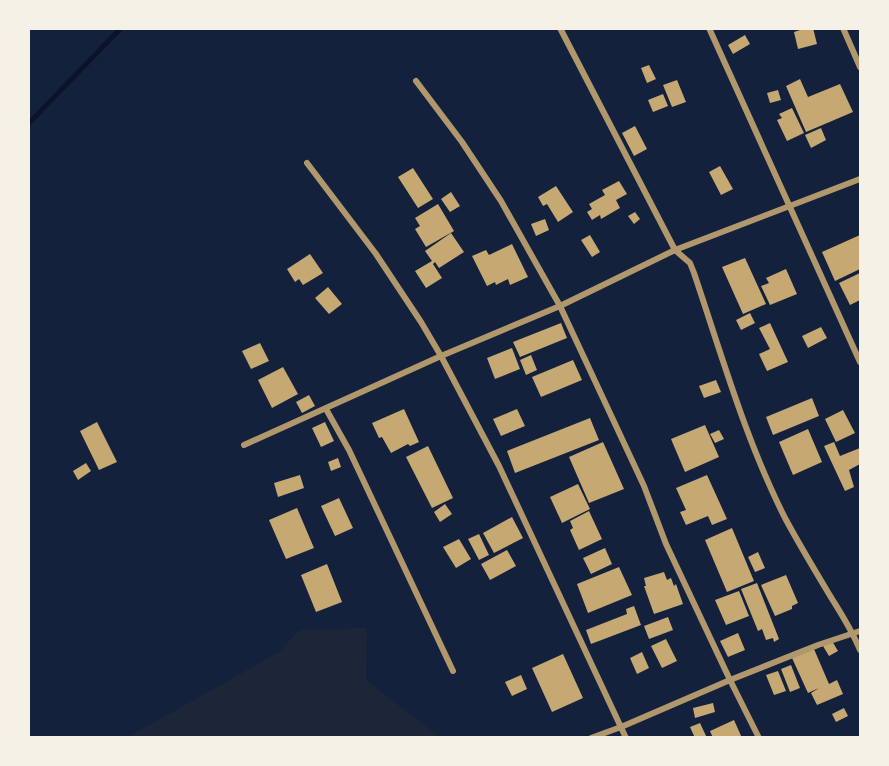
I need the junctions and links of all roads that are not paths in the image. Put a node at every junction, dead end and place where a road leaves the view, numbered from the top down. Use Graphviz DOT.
graph roads {
  1 [pos="560,28"];
  2 [pos="709,28"];
  3 [pos="843,28"];
  4 [pos="861,67"];
  5 [pos="416,81"];
  6 [pos="307,163"];
  7 [pos="861,179"];
  8 [pos="790,205"];
  9 [pos="675,250"];
  10 [pos="560,306"];
  11 [pos="441,356"];
  12 [pos="861,362"];
  13 [pos="327,408"];
  14 [pos="244,445"];
  15 [pos="857,632"];
  16 [pos="861,650"];
  17 [pos="453,670"];
  18 [pos="729,680"];
  19 [pos="621,727"];
  20 [pos="591,738"];
  21 [pos="626,738"];
  22 [pos="759,738"];
  1 -- 9 [label="street"];
  2 -- 8 [label="street"];
  3 -- 4 [label="street"];
  5 -- 10 [label="street"];
  6 -- 11 [label="street"];
  7 -- 8 [label="street"];
  8 -- 9 [label="street"];
  8 -- 12 [label="street"];
  9 -- 10 [label="street"];
  9 -- 15 [label="street"];
  10 -- 11 [label="street"];
  10 -- 18 [label="street"];
  11 -- 13 [label="street"];
  11 -- 19 [label="street"];
  13 -- 14 [label="street"];
  13 -- 17 [label="street"];
  15 -- 16 [label="street"];
  15 -- 18 [label="street"];
  18 -- 19 [label="street"];
  18 -- 22 [label="street"];
  19 -- 20 [label="street"];
  19 -- 21 [label="street"];
}
